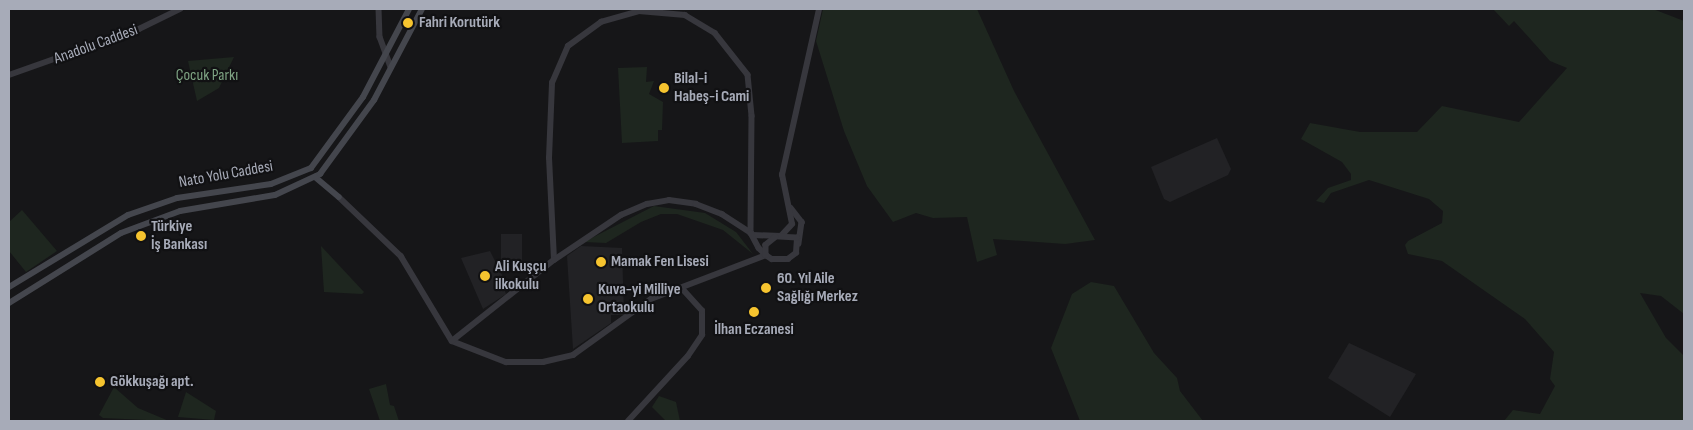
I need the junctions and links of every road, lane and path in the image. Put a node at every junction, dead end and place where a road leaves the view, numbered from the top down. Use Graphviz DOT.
graph roads {
  1 [pos="180,9"];
  2 [pos="379,9"];
  3 [pos="409,9"];
  4 [pos="422,9"];
  5 [pos="815,9"];
  6 [pos="819,9"];
  7 [pos="815,20"];
  8 [pos="385,54"];
  9 [pos="392,67"];
  10 [pos="9,75"];
  11 [pos="318,175"];
  12 [pos="339,197"];
  13 [pos="788,205"];
  14 [pos="752,234"];
  15 [pos="781,236"];
  16 [pos="799,244"];
  17 [pos="766,255"];
  18 [pos="554,260"];
  19 [pos="9,287"];
  20 [pos="682,289"];
  21 [pos="9,303"];
  22 [pos="452,341"];
  23 [pos="628,421"];
  1 -- 10 [label="street, Anadolu Caddesi"];
  2 -- 8 [label="street"];
  3 -- 8 [label="main road, Nato Yolu Caddesi"];
  4 -- 9 [label="main road"];
  5 -- 7 [label="street"];
  6 -- 7 [label="street"];
  7 -- 13 [label="street"];
  8 -- 9 [label="street"];
  8 -- 19 [label="main road, Nato Yolu Caddesi"];
  9 -- 11 [label="main road"];
  11 -- 12 [label="main road"];
  11 -- 21 [label="main road"];
  12 -- 22 [label="street"];
  13 -- 15 [label="street"];
  13 -- 16 [label="street"];
  14 -- 15 [label="street"];
  14 -- 17 [label="street"];
  14 -- 18 [label="street"];
  14 -- 18 [label="street"];
  15 -- 16 [label="street"];
  15 -- 17 [label="street"];
  16 -- 17 [label="street"];
  17 -- 20 [label="street"];
  18 -- 22 [label="street"];
  20 -- 22 [label="street"];
  20 -- 23 [label="street"];
}
